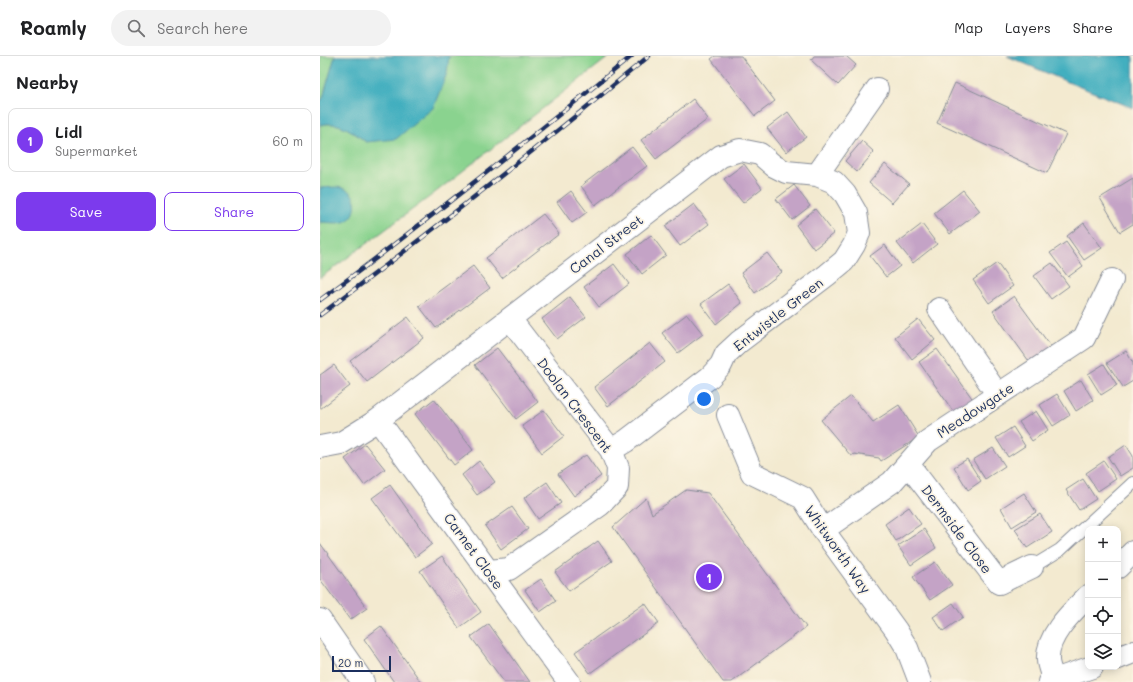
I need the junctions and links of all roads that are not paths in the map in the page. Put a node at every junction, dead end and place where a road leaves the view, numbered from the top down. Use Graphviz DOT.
graph roads {
  1 [pos="877,89"];
  2 [pos="817,175"];
  3 [pos="1112,280"];
  4 [pos="939,309"];
  5 [pos="510,318"];
  6 [pos="998,395"];
  7 [pos="728,415"];
  8 [pos="378,420"];
  9 [pos="320,447"];
  10 [pos="611,450"];
  11 [pos="908,464"];
  12 [pos="1133,483"];
  13 [pos="823,530"];
  14 [pos="1133,552"];
  15 [pos="1121,564"];
  16 [pos="1032,567"];
  17 [pos="489,572"];
  18 [pos="1086,598"];
  19 [pos="320,620"];
  20 [pos="1133,652"];
  21 [pos="1121,657"];
  22 [pos="1085,669"];
  23 [pos="1052,681"];
  24 [pos="363,682"];
  25 [pos="569,682"];
  26 [pos="920,682"];
  1 -- 2 [label="street"];
  2 -- 5 [label="street, Canal Street"];
  2 -- 10 [label="street, Entwistle Green"];
  3 -- 6 [label="street, Meadowgate"];
  4 -- 6 [label="street"];
  5 -- 8 [label="street, Canal Street"];
  5 -- 10 [label="street, Doolan Crescent"];
  6 -- 11 [label="street, Meadowgate"];
  7 -- 13 [label="street, Whitworth Way"];
  8 -- 9 [label="street, Canal Street"];
  8 -- 17 [label="street, Carnet Close"];
  10 -- 17 [label="street, Doolan Crescent"];
  11 -- 13 [label="street, Meadowgate"];
  11 -- 16 [label="street, Dermside Close"];
  12 -- 16 [label="lane"];
  13 -- 26 [label="street, Whitworth Way"];
  14 -- 15 [label="street"];
  17 -- 25 [label="street, Carnet Close"];
  18 -- 23 [label="street"];
  19 -- 24 [label="street"];
  20 -- 21 [label="street"];
  22 -- 23 [label="street"];
}
